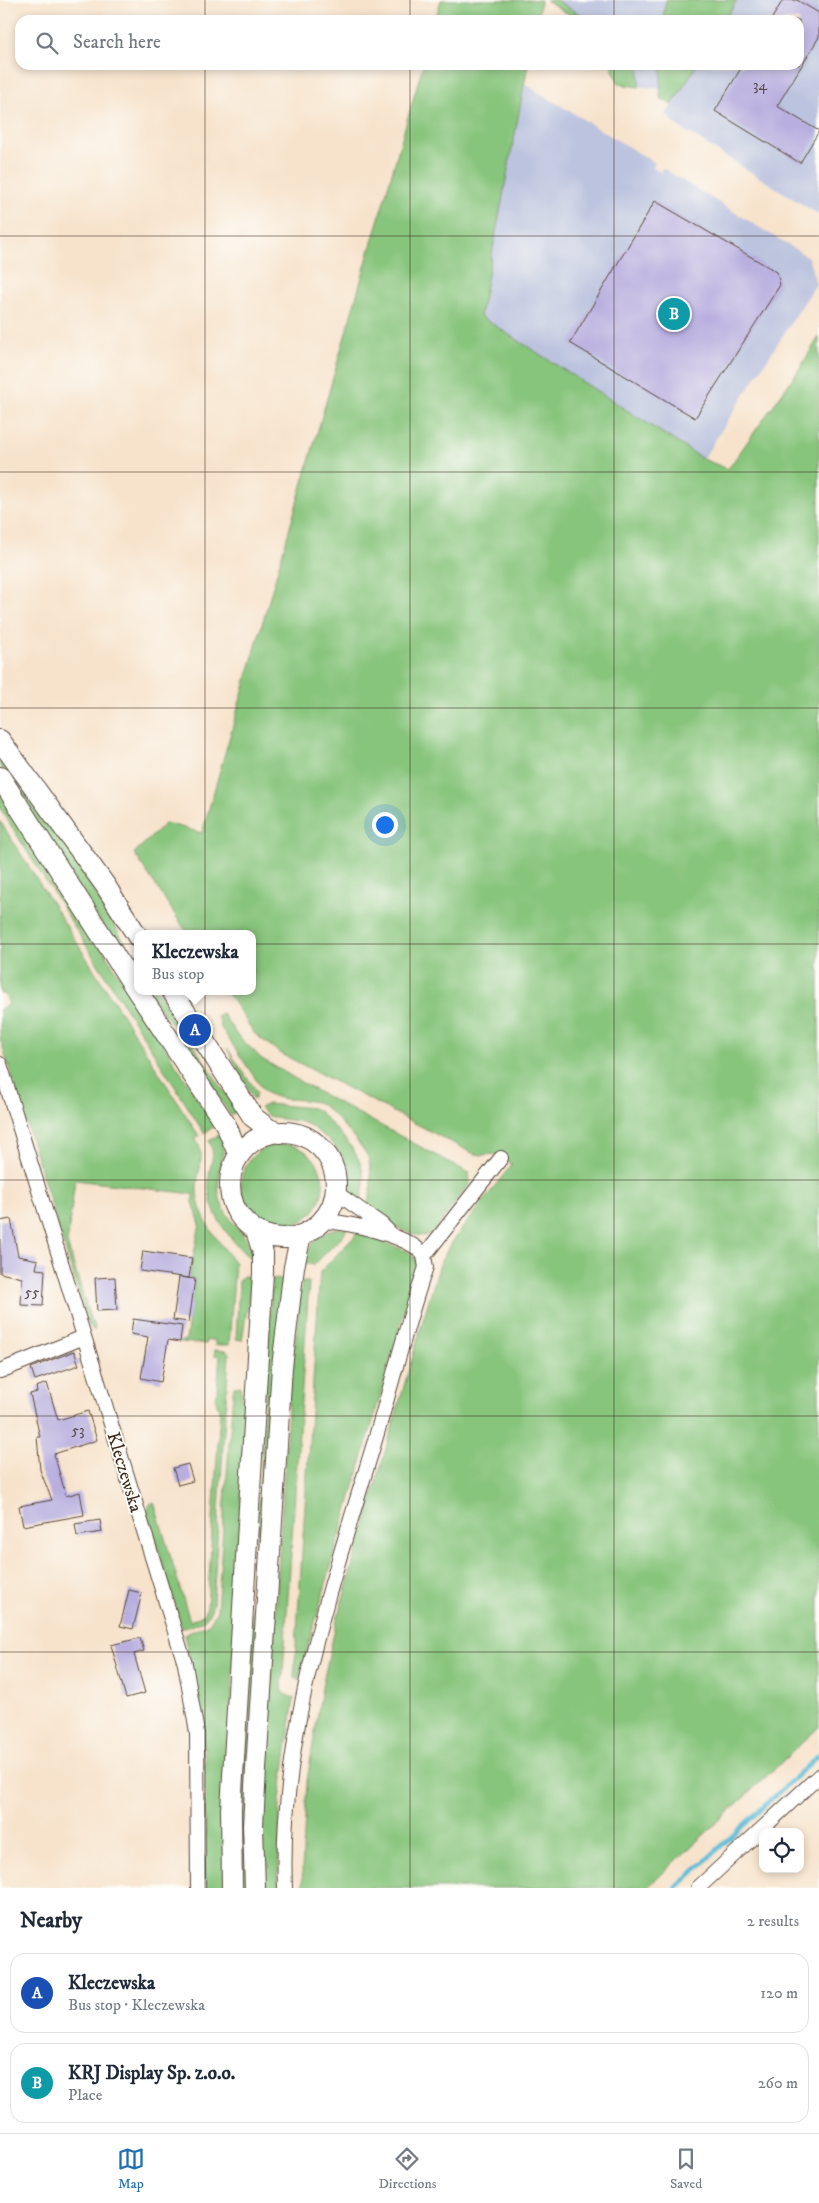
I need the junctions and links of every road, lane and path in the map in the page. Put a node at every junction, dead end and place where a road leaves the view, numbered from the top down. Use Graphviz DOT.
graph roads {
  1 [pos="0,740"];
  2 [pos="0,777"];
  3 [pos="134,931"];
  4 [pos="134,986"];
  5 [pos="140,995"];
  6 [pos="175,995"];
  7 [pos="0,1064"];
  8 [pos="280,1132"];
  9 [pos="238,1156"];
  10 [pos="501,1158"];
  11 [pos="335,1192"];
  12 [pos="322,1221"];
  13 [pos="256,1231"];
  14 [pos="301,1235"];
  15 [pos="394,1236"];
  16 [pos="424,1256"];
  17 [pos="84,1337"];
  18 [pos="0,1371"];
  19 [pos="819,1776"];
  20 [pos="198,1888"];
  21 [pos="232,1888"];
  22 [pos="255,1888"];
  23 [pos="285,1888"];
  24 [pos="698,1888"];
  1 -- 3 [label="main road"];
  2 -- 4 [label="main road"];
  5 -- 9 [label="main road"];
  6 -- 8 [label="main road"];
  7 -- 17 [label="street, Kleczewska"];
  8 -- 9 [label="main road"];
  8 -- 11 [label="main road"];
  9 -- 13 [label="main road"];
  10 -- 16 [label="street"];
  11 -- 12 [label="main road"];
  11 -- 15 [label="street"];
  12 -- 14 [label="main road"];
  12 -- 15 [label="street"];
  13 -- 14 [label="main road"];
  13 -- 21 [label="main road"];
  14 -- 22 [label="main road"];
  15 -- 16 [label="street"];
  16 -- 23 [label="street"];
  17 -- 18 [label="street"];
  17 -- 20 [label="street, Kleczewska"];
  19 -- 24 [label="street"];
}
